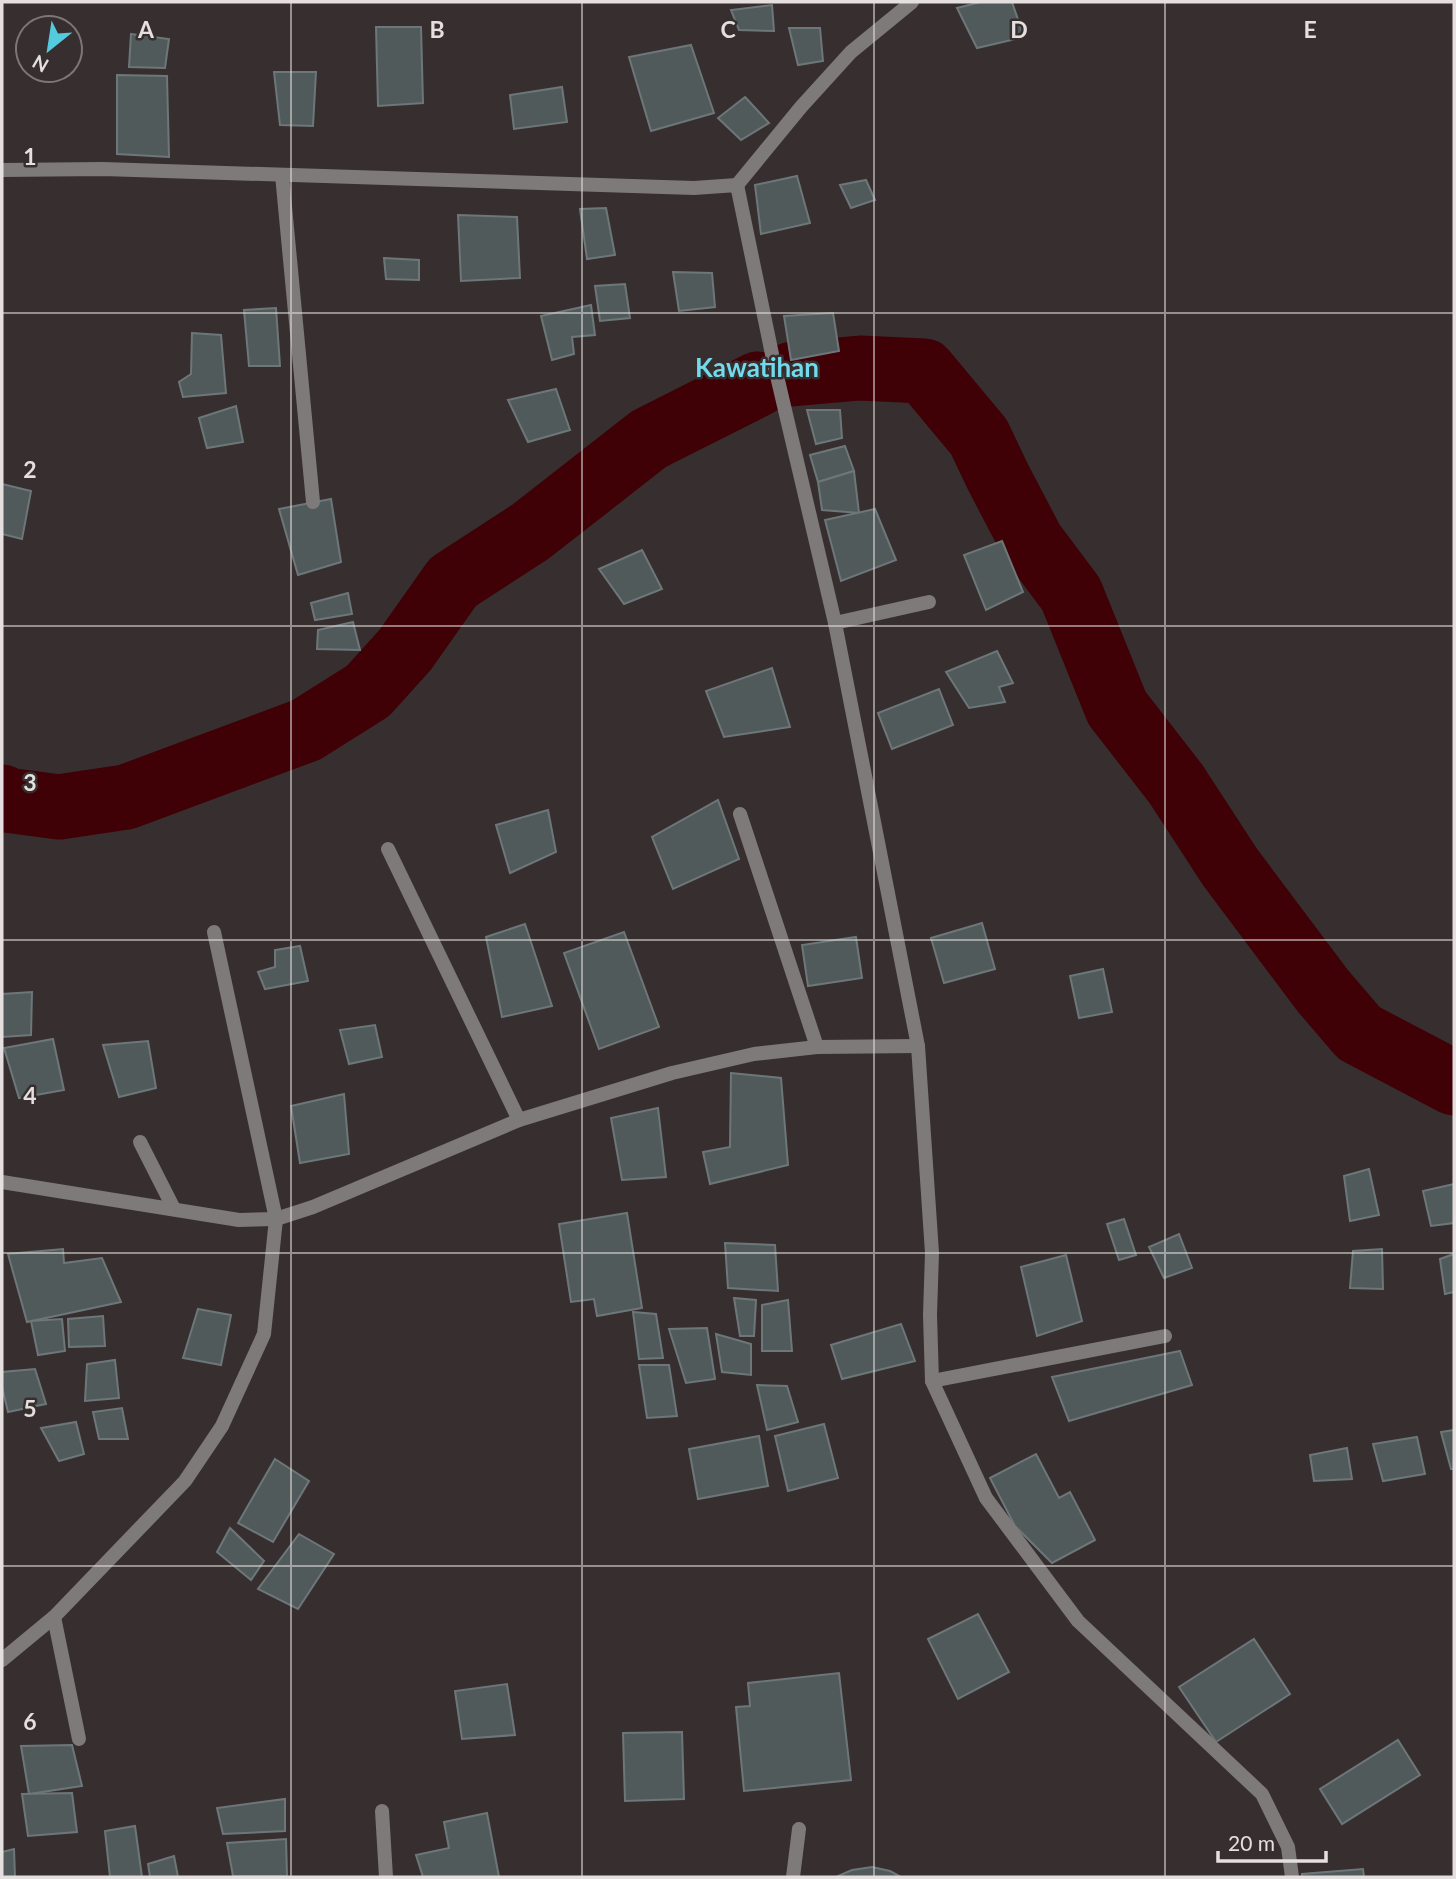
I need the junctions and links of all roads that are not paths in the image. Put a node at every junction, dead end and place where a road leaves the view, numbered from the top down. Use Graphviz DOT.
graph roads {
  1 [pos="912,2"];
  2 [pos="2,170"];
  3 [pos="282,175"];
  4 [pos="737,185"];
  5 [pos="313,502"];
  6 [pos="929,601"];
  7 [pos="835,623"];
  8 [pos="740,814"];
  9 [pos="388,849"];
  10 [pos="214,932"];
  11 [pos="817,1046"];
  12 [pos="918,1046"];
  13 [pos="519,1120"];
  14 [pos="140,1142"];
  15 [pos="2,1182"];
  16 [pos="174,1209"];
  17 [pos="276,1219"];
  18 [pos="1165,1336"];
  19 [pos="932,1381"];
  20 [pos="54,1617"];
  21 [pos="2,1660"];
  22 [pos="79,1739"];
  23 [pos="382,1811"];
  24 [pos="799,1829"];
  25 [pos="386,1877"];
  26 [pos="793,1877"];
  27 [pos="1292,1877"];
  1 -- 4 [label="street"];
  2 -- 3 [label="street"];
  3 -- 4 [label="street"];
  3 -- 5 [label="street"];
  4 -- 7 [label="street"];
  6 -- 7 [label="street"];
  7 -- 12 [label="street"];
  8 -- 11 [label="street"];
  9 -- 13 [label="street"];
  10 -- 17 [label="street"];
  11 -- 12 [label="street"];
  11 -- 13 [label="street"];
  12 -- 19 [label="street"];
  13 -- 17 [label="street"];
  14 -- 16 [label="street"];
  15 -- 16 [label="street"];
  16 -- 17 [label="street"];
  17 -- 20 [label="street"];
  18 -- 19 [label="street"];
  19 -- 27 [label="street"];
  20 -- 21 [label="street"];
  20 -- 22 [label="street"];
  23 -- 25 [label="street"];
  24 -- 26 [label="street"];
}
